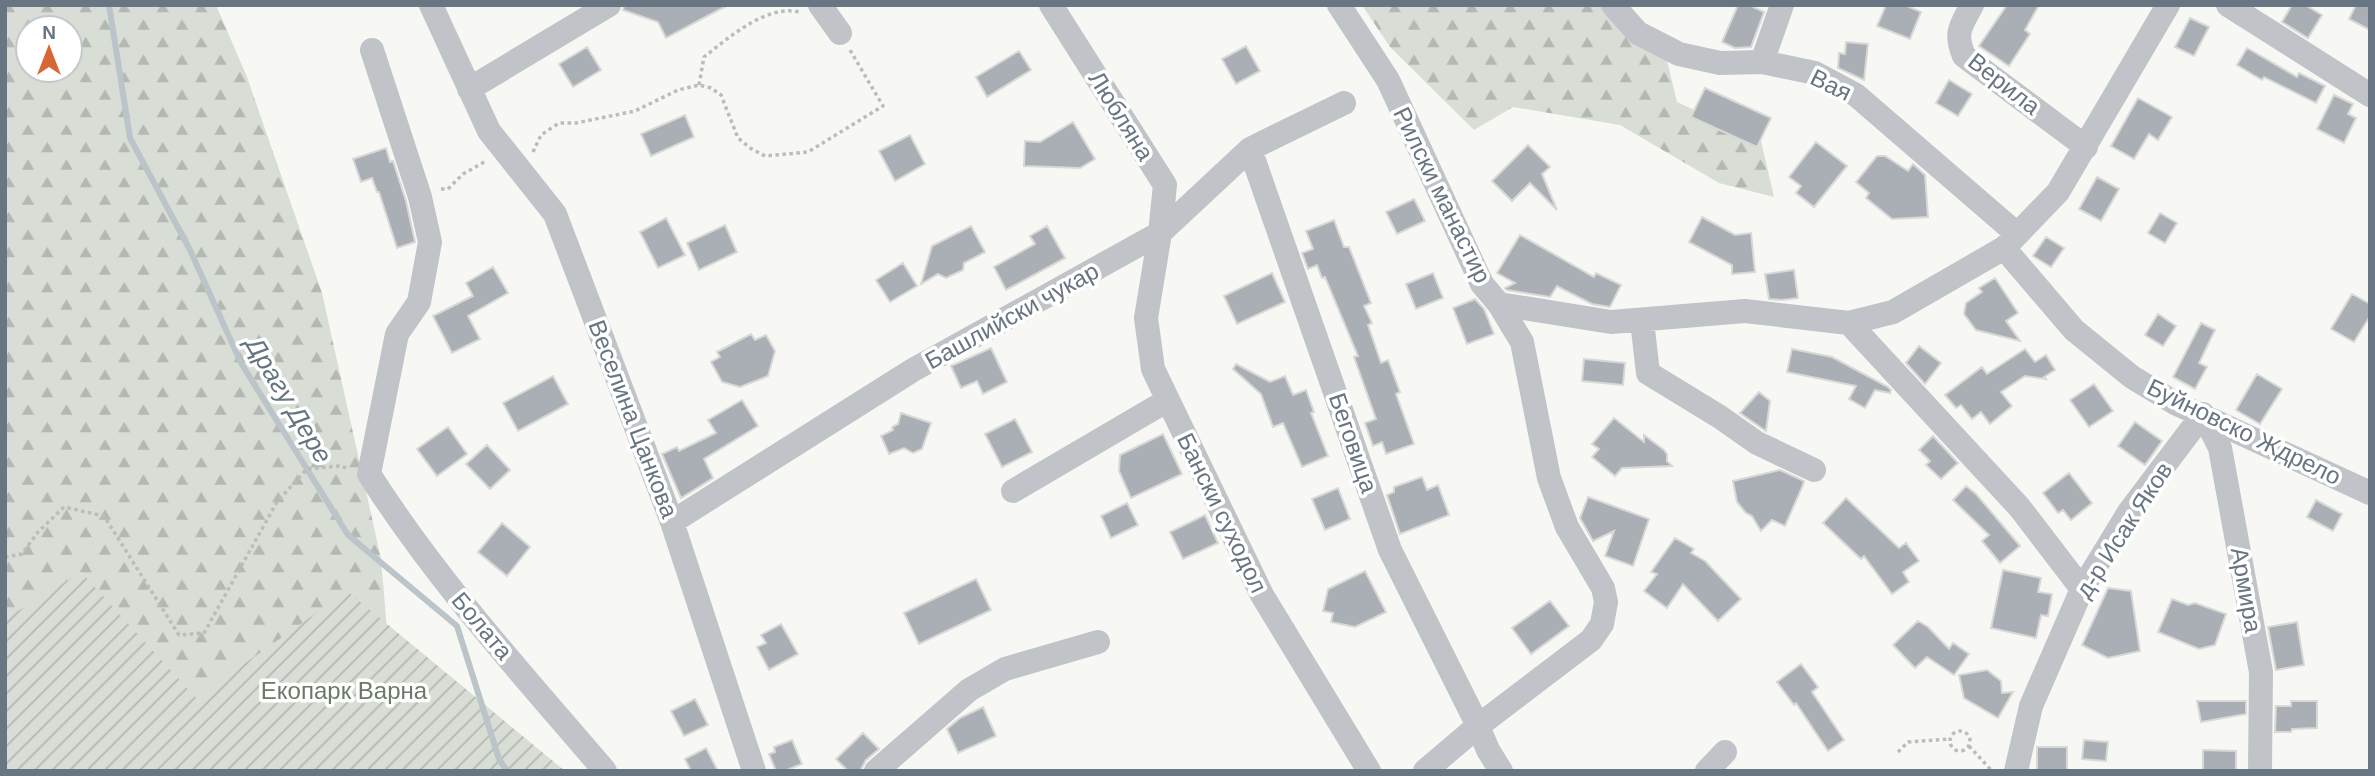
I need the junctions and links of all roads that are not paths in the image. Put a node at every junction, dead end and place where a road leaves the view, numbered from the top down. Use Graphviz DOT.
graph roads {
  1 [pos="431,5"];
  2 [pos="609,5"];
  3 [pos="1051,5"];
  4 [pos="1339,5"];
  5 [pos="1613,5"];
  6 [pos="1782,5"];
  7 [pos="1972,5"];
  8 [pos="2168,5"];
  9 [pos="2228,5"];
  10 [pos="811,9"];
  11 [pos="840,33"];
  12 [pos="372,50"];
  13 [pos="1762,62"];
  14 [pos="470,89"];
  15 [pos="2370,95"];
  16 [pos="1344,103"];
  17 [pos="2086,147"];
  18 [pos="1250,149"];
  19 [pos="1160,233"];
  20 [pos="2011,241"];
  21 [pos="1499,304"];
  22 [pos="1642,321"];
  23 [pos="1849,323"];
  24 [pos="1168,400"];
  25 [pos="2203,414"];
  26 [pos="1814,470"];
  27 [pos="1013,491"];
  28 [pos="2370,493"];
  29 [pos="672,522"];
  30 [pos="2082,589"];
  31 [pos="1098,642"];
  32 [pos="1478,726"];
  33 [pos="1725,752"];
  34 [pos="2018,769"];
  35 [pos="605,771"];
  36 [pos="754,771"];
  37 [pos="876,771"];
  38 [pos="1369,771"];
  39 [pos="1425,771"];
  40 [pos="1502,771"];
  41 [pos="1707,771"];
  42 [pos="2260,771"];
  1 -- 14 [label="street, Веселина Цанкова"];
  2 -- 14 [label="street"];
  3 -- 19 [label="street, Любляна"];
  4 -- 21 [label="street, Рилски манастир"];
  5 -- 13 [label="street, Вая"];
  6 -- 13 [label="street"];
  7 -- 17 [label="street, Верила"];
  8 -- 17 [label="street"];
  9 -- 15 [label="street"];
  10 -- 11 [label="street"];
  12 -- 35 [label="street, Болата"];
  13 -- 20 [label="street, Вая"];
  14 -- 29 [label="street, Веселина Цанкова"];
  16 -- 18 [label="street, Башлийски чукар"];
  17 -- 20 [label="street"];
  18 -- 19 [label="street, Башлийски чукар"];
  18 -- 32 [label="street, Беговица"];
  19 -- 24 [label="street, Бански суходол"];
  19 -- 29 [label="street, Башлийски чукар"];
  20 -- 23 [label="street"];
  20 -- 25 [label="street, Буйновско Ждрело"];
  21 -- 22 [label="street"];
  21 -- 32 [label="street, Рилски манастир"];
  22 -- 23 [label="street"];
  22 -- 26 [label="street"];
  23 -- 30 [label="street"];
  24 -- 27 [label="street"];
  24 -- 38 [label="street, Бански суходол"];
  25 -- 28 [label="street, Буйновско Ждрело"];
  25 -- 30 [label="street, д-р Исак Яков"];
  25 -- 42 [label="street, Армира"];
  29 -- 36 [label="street, Веселина Цанкова"];
  30 -- 34 [label="street, д-р Исак Яков"];
  31 -- 37 [label="street"];
  32 -- 39 [label="street"];
  32 -- 40 [label="street"];
  33 -- 41 [label="street"];
}
